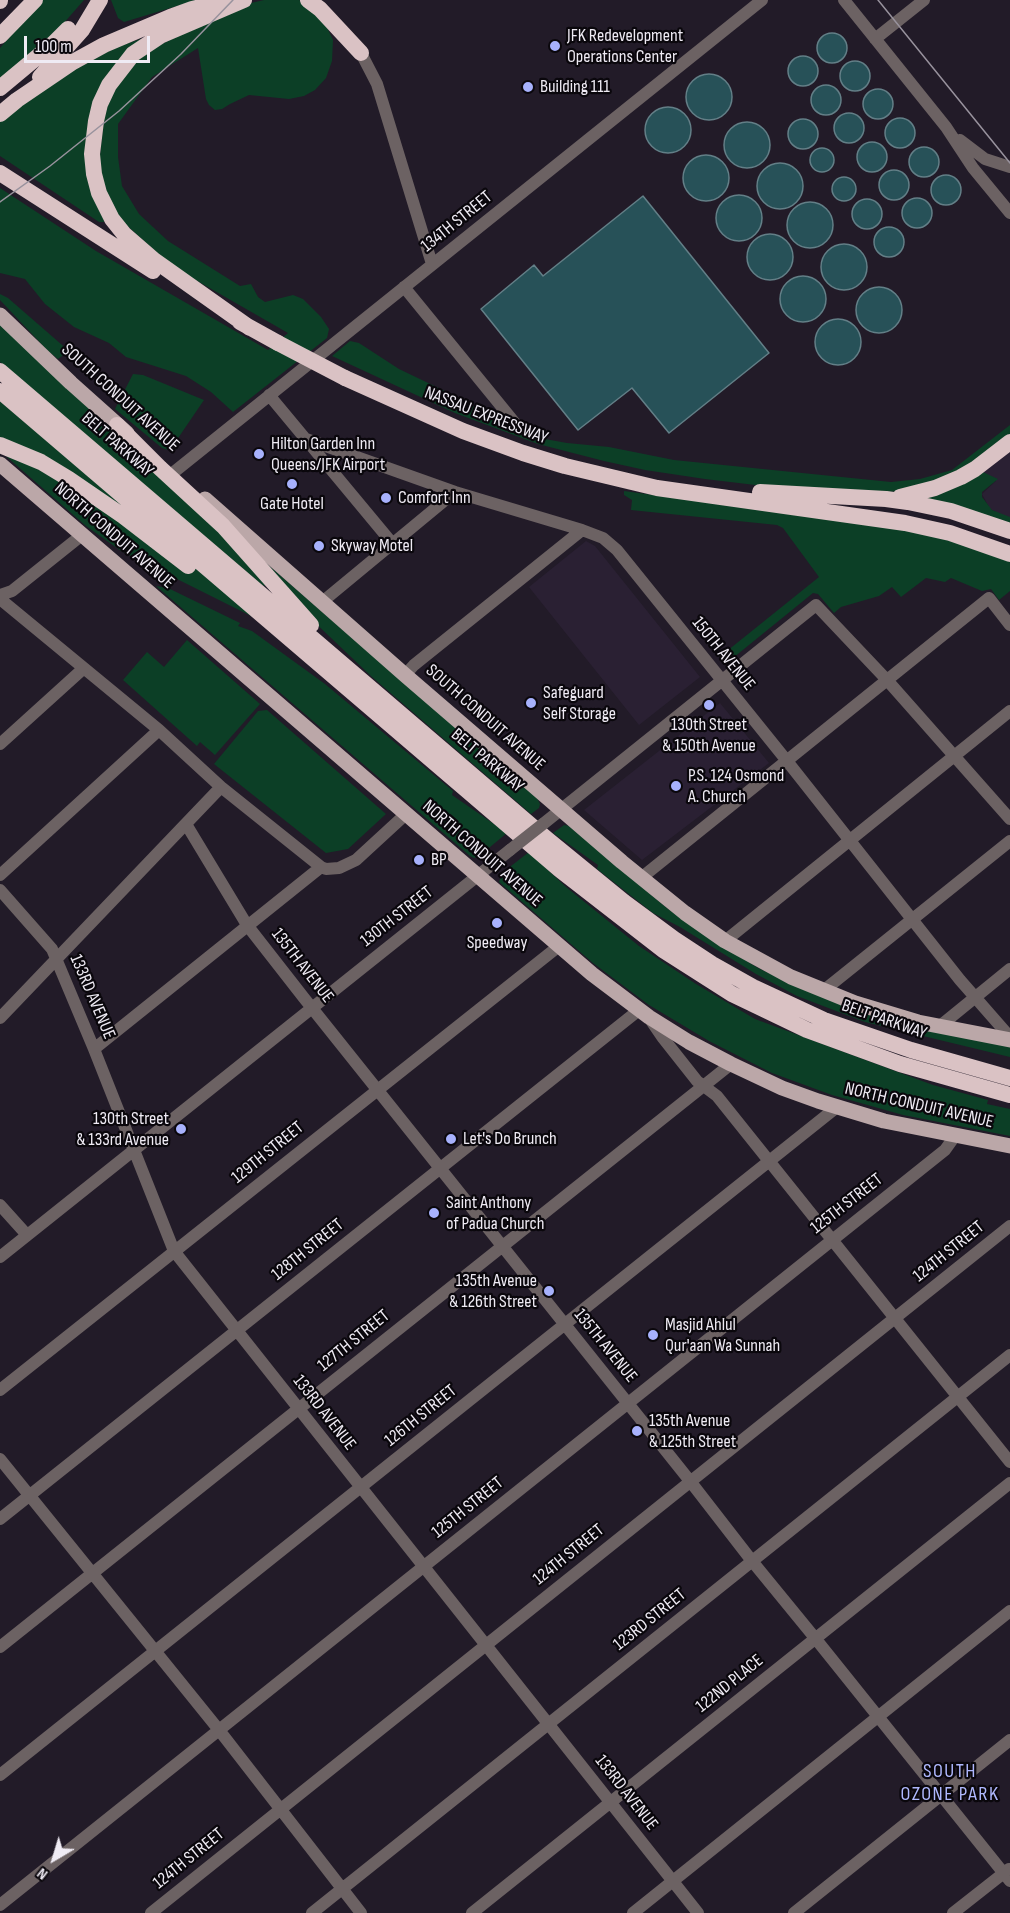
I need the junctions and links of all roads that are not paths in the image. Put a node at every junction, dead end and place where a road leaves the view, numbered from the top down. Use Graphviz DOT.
graph roads {
  1 [pos="35,0"];
  2 [pos="91,0"];
  3 [pos="100,0"];
  4 [pos="233,0"];
  5 [pos="244,0"];
  6 [pos="308,0"];
  7 [pos="331,0"];
  8 [pos="762,0"];
  9 [pos="844,0"];
  10 [pos="924,0"];
  11 [pos="0,36"];
  12 [pos="875,39"];
  13 [pos="361,53"];
  14 [pos="0,88"];
  15 [pos="17,100"];
  16 [pos="0,114"];
  17 [pos="946,127"];
  18 [pos="1010,168"];
  19 [pos="0,173"];
  20 [pos="1010,213"];
  21 [pos="432,264"];
  22 [pos="404,286"];
  23 [pos="0,315"];
  24 [pos="250,328"];
  25 [pos="0,370"];
  26 [pos="0,391"];
  27 [pos="269,395"];
  28 [pos="117,425"];
  29 [pos="519,428"];
  30 [pos="306,439"];
  31 [pos="1010,442"];
  32 [pos="0,445"];
  33 [pos="2,467"];
  34 [pos="578,469"];
  35 [pos="174,472"];
  36 [pos="455,492"];
  37 [pos="886,499"];
  38 [pos="582,530"];
  39 [pos="1010,531"];
  40 [pos="82,535"];
  41 [pos="392,543"];
  42 [pos="1010,555"];
  43 [pos="0,597"];
  44 [pos="321,602"];
  45 [pos="1010,625"];
  46 [pos="84,668"];
  47 [pos="405,675"];
  48 [pos="358,677"];
  49 [pos="721,680"];
  50 [pos="887,680"];
  51 [pos="1010,711"];
  52 [pos="159,730"];
  53 [pos="0,744"];
  54 [pos="954,757"];
  55 [pos="787,761"];
  56 [pos="435,763"];
  57 [pos="221,787"];
  58 [pos="562,809"];
  59 [pos="406,814"];
  60 [pos="1010,819"];
  61 [pos="186,824"];
  62 [pos="849,842"];
  63 [pos="1010,842"];
  64 [pos="321,867"];
  65 [pos="0,875"];
  66 [pos="478,876"];
  67 [pos="642,878"];
  68 [pos="0,890"];
  69 [pos="912,920"];
  70 [pos="248,925"];
  71 [pos="725,941"];
  72 [pos="559,946"];
  73 [pos="56,959"];
  74 [pos="1010,969"];
  75 [pos="823,991"];
  76 [pos="976,997"];
  77 [pos="312,1008"];
  78 [pos="644,1013"];
  79 [pos="0,1018"];
  80 [pos="940,1026"];
  81 [pos="1010,1038"];
  82 [pos="94,1049"];
  83 [pos="731,1064"];
  84 [pos="931,1073"];
  85 [pos="1010,1078"];
  86 [pos="704,1086"];
  87 [pos="377,1089"];
  88 [pos="1010,1095"];
  89 [pos="1010,1102"];
  90 [pos="837,1107"];
  91 [pos="955,1136"];
  92 [pos="1010,1146"];
  93 [pos="133,1150"];
  94 [pos="770,1162"];
  95 [pos="439,1167"];
  96 [pos="0,1205"];
  97 [pos="1010,1226"];
  98 [pos="27,1235"];
  99 [pos="831,1239"];
  100 [pos="502,1246"];
  101 [pos="174,1251"];
  102 [pos="0,1257"];
  103 [pos="894,1318"];
  104 [pos="564,1324"];
  105 [pos="236,1330"];
  106 [pos="1010,1354"];
  107 [pos="0,1390"];
  108 [pos="957,1396"];
  109 [pos="627,1403"];
  110 [pos="298,1409"];
  111 [pos="0,1459"];
  112 [pos="1010,1462"];
  113 [pos="690,1481"];
  114 [pos="1010,1483"];
  115 [pos="361,1488"];
  116 [pos="29,1496"];
  117 [pos="0,1519"];
  118 [pos="752,1561"];
  119 [pos="423,1566"];
  120 [pos="92,1574"];
  121 [pos="1010,1611"];
  122 [pos="816,1638"];
  123 [pos="486,1645"];
  124 [pos="0,1647"];
  125 [pos="155,1652"];
  126 [pos="878,1717"];
  127 [pos="548,1724"];
  128 [pos="219,1730"];
  129 [pos="1010,1740"];
  130 [pos="0,1775"];
  131 [pos="941,1795"];
  132 [pos="610,1802"];
  133 [pos="280,1809"];
  134 [pos="1008,1874"];
  135 [pos="673,1881"];
  136 [pos="342,1889"];
  137 [pos="0,1905"];
  138 [pos="150,1913"];
  139 [pos="312,1913"];
  140 [pos="361,1913"];
  141 [pos="472,1913"];
  142 [pos="633,1913"];
  143 [pos="698,1913"];
  144 [pos="794,1913"];
  145 [pos="953,1913"];
  1 -- 11 [label="highway"];
  2 -- 14 [label="highway"];
  3 -- 15 [label="highway"];
  4 -- 15 [label="highway"];
  5 -- 24 [label="highway"];
  6 -- 13 [label="highway"];
  7 -- 13 [label="highway"];
  8 -- 21 [label="street, 134TH STREET"];
  9 -- 12 [label="street"];
  10 -- 12 [label="street"];
  12 -- 17 [label="street"];
  13 -- 21 [label="street"];
  15 -- 16 [label="highway"];
  17 -- 18 [label="street"];
  17 -- 20 [label="street"];
  19 -- 24 [label="highway, NASSAU EXPRESSWAY"];
  21 -- 22 [label="street, 134TH STREET"];
  22 -- 27 [label="street, 134TH STREET"];
  22 -- 29 [label="street"];
  23 -- 28 [label="main road, SOUTH CONDUIT AVENUE"];
  24 -- 34 [label="highway, NASSAU EXPRESSWAY, bridge"];
  25 -- 48 [label="highway, BELT PARKWAY"];
  26 -- 56 [label="highway, BELT PARKWAY"];
  27 -- 30 [label="street"];
  27 -- 35 [label="street, 134TH STREET"];
  28 -- 35 [label="main road, SOUTH CONDUIT AVENUE"];
  28 -- 48 [label="highway"];
  30 -- 36 [label="street, 150TH AVENUE"];
  30 -- 41 [label="street"];
  31 -- 37 [label="highway"];
  32 -- 56 [label="highway"];
  33 -- 40 [label="main road, NORTH CONDUIT AVENUE"];
  34 -- 37 [label="highway"];
  34 -- 42 [label="highway, NASSAU EXPRESSWAY"];
  35 -- 44 [label="main road, SOUTH CONDUIT AVENUE"];
  36 -- 38 [label="street, 150TH AVENUE"];
  36 -- 41 [label="street"];
  37 -- 39 [label="highway"];
  38 -- 47 [label="street"];
  38 -- 49 [label="street, 150TH AVENUE"];
  40 -- 43 [label="street"];
  40 -- 59 [label="main road, NORTH CONDUIT AVENUE"];
  41 -- 44 [label="street"];
  43 -- 46 [label="street"];
  44 -- 47 [label="main road, SOUTH CONDUIT AVENUE"];
  45 -- 50 [label="street"];
  46 -- 52 [label="street"];
  46 -- 53 [label="street"];
  47 -- 58 [label="main road, SOUTH CONDUIT AVENUE"];
  48 -- 85 [label="highway, BELT PARKWAY"];
  49 -- 50 [label="street, 130TH STREET"];
  49 -- 55 [label="street, 150TH AVENUE"];
  49 -- 58 [label="street, 130TH STREET"];
  50 -- 54 [label="street"];
  50 -- 55 [label="street"];
  51 -- 54 [label="street"];
  52 -- 57 [label="street"];
  52 -- 65 [label="street"];
  54 -- 60 [label="street"];
  54 -- 62 [label="street"];
  55 -- 62 [label="street, 150TH AVENUE"];
  55 -- 67 [label="street"];
  56 -- 84 [label="highway, BELT PARKWAY"];
  57 -- 61 [label="street"];
  57 -- 64 [label="street"];
  58 -- 66 [label="street, 130TH STREET, bridge"];
  58 -- 67 [label="main road, SOUTH CONDUIT AVENUE"];
  59 -- 64 [label="street"];
  59 -- 66 [label="main road, NORTH CONDUIT AVENUE"];
  61 -- 70 [label="street, 135TH AVENUE"];
  61 -- 73 [label="street"];
  62 -- 69 [label="street, 150TH AVENUE"];
  62 -- 71 [label="street"];
  63 -- 69 [label="street"];
  64 -- 70 [label="street"];
  66 -- 72 [label="main road, NORTH CONDUIT AVENUE"];
  66 -- 77 [label="street, 130TH STREET"];
  67 -- 71 [label="main road, SOUTH CONDUIT AVENUE"];
  68 -- 73 [label="street, 133RD AVENUE"];
  69 -- 75 [label="street"];
  69 -- 76 [label="street, 150TH AVENUE"];
  70 -- 77 [label="street, 135TH AVENUE"];
  70 -- 82 [label="street"];
  71 -- 75 [label="main road, SOUTH CONDUIT AVENUE"];
  72 -- 78 [label="main road, NORTH CONDUIT AVENUE"];
  72 -- 87 [label="street, 129TH STREET"];
  73 -- 79 [label="street"];
  73 -- 82 [label="street, 133RD AVENUE"];
  74 -- 76 [label="street"];
  75 -- 80 [label="main road, SOUTH CONDUIT AVENUE"];
  76 -- 80 [label="street"];
  76 -- 81 [label="street, 150TH AVENUE"];
  77 -- 87 [label="street, 135TH AVENUE"];
  77 -- 93 [label="street, 130TH STREET"];
  78 -- 83 [label="main road, NORTH CONDUIT AVENUE"];
  78 -- 86 [label="street"];
  78 -- 95 [label="street, 128TH STREET"];
  80 -- 81 [label="main road, SOUTH CONDUIT AVENUE"];
  82 -- 93 [label="street, 133RD AVENUE"];
  83 -- 86 [label="street, 127TH STREET"];
  83 -- 90 [label="main road, NORTH CONDUIT AVENUE"];
  84 -- 88 [label="highway, BELT PARKWAY"];
  84 -- 89 [label="highway"];
  86 -- 94 [label="street"];
  86 -- 100 [label="street, 127TH STREET"];
  87 -- 95 [label="street, 135TH AVENUE"];
  87 -- 101 [label="street, 129TH STREET"];
  90 -- 91 [label="main road, NORTH CONDUIT AVENUE"];
  90 -- 94 [label="street, 126TH STREET"];
  91 -- 92 [label="main road, NORTH CONDUIT AVENUE"];
  91 -- 99 [label="street, 125TH STREET"];
  93 -- 98 [label="street, 130TH STREET"];
  93 -- 101 [label="street, 133RD AVENUE"];
  94 -- 99 [label="street"];
  94 -- 104 [label="street, 126TH STREET"];
  95 -- 100 [label="street, 135TH AVENUE"];
  95 -- 105 [label="street, 128TH STREET"];
  96 -- 98 [label="street"];
  97 -- 103 [label="street, 124TH STREET"];
  98 -- 102 [label="street, 130TH STREET"];
  99 -- 103 [label="street"];
  99 -- 109 [label="street, 125TH STREET"];
  100 -- 104 [label="street, 135TH AVENUE"];
  100 -- 110 [label="street, 127TH STREET"];
  101 -- 105 [label="street, 133RD AVENUE"];
  101 -- 107 [label="street, 129TH STREET"];
  103 -- 108 [label="street"];
  103 -- 113 [label="street, 124TH STREET"];
  104 -- 109 [label="street, 135TH AVENUE"];
  104 -- 115 [label="street, 126TH STREET"];
  105 -- 110 [label="street, 133RD AVENUE"];
  105 -- 116 [label="street, 128TH STREET"];
  106 -- 108 [label="street, 123RD STREET"];
  108 -- 112 [label="street"];
  108 -- 118 [label="street, 123RD STREET"];
  109 -- 113 [label="street, 135TH AVENUE"];
  109 -- 119 [label="street, 125TH STREET"];
  110 -- 115 [label="street, 133RD AVENUE"];
  110 -- 120 [label="street, 127TH STREET"];
  111 -- 116 [label="street"];
  113 -- 118 [label="street, 135TH AVENUE"];
  113 -- 123 [label="street, 124TH STREET"];
  114 -- 122 [label="street, 122ND PLACE"];
  115 -- 119 [label="street, 133RD AVENUE"];
  115 -- 125 [label="street, 126TH STREET"];
  116 -- 117 [label="street, 128TH STREET"];
  116 -- 120 [label="street"];
  118 -- 122 [label="street, 135TH AVENUE"];
  118 -- 127 [label="street, 123RD STREET"];
  119 -- 123 [label="street, 133RD AVENUE"];
  119 -- 128 [label="street, 125TH STREET"];
  120 -- 124 [label="street, 127TH STREET"];
  120 -- 125 [label="street"];
  121 -- 126 [label="street"];
  122 -- 126 [label="street, 135TH AVENUE"];
  122 -- 132 [label="street, 122ND PLACE"];
  123 -- 127 [label="street, 133RD AVENUE"];
  123 -- 133 [label="street, 124TH STREET"];
  125 -- 128 [label="street"];
  125 -- 130 [label="street, 126TH STREET"];
  126 -- 131 [label="street, 135TH AVENUE"];
  126 -- 135 [label="street"];
  127 -- 132 [label="street, 133RD AVENUE"];
  127 -- 136 [label="street, 123RD STREET"];
  128 -- 133 [label="street"];
  128 -- 137 [label="street, 125TH STREET"];
  129 -- 131 [label="street"];
  131 -- 134 [label="street, 135TH AVENUE"];
  131 -- 144 [label="street"];
  132 -- 135 [label="street, 133RD AVENUE"];
  132 -- 141 [label="street, 122ND PLACE"];
  133 -- 136 [label="street"];
  133 -- 138 [label="street, 124TH STREET"];
  134 -- 145 [label="street"];
  135 -- 142 [label="street"];
  135 -- 143 [label="street, 133RD AVENUE"];
  136 -- 139 [label="street, 123RD STREET"];
  136 -- 140 [label="street"];
}
